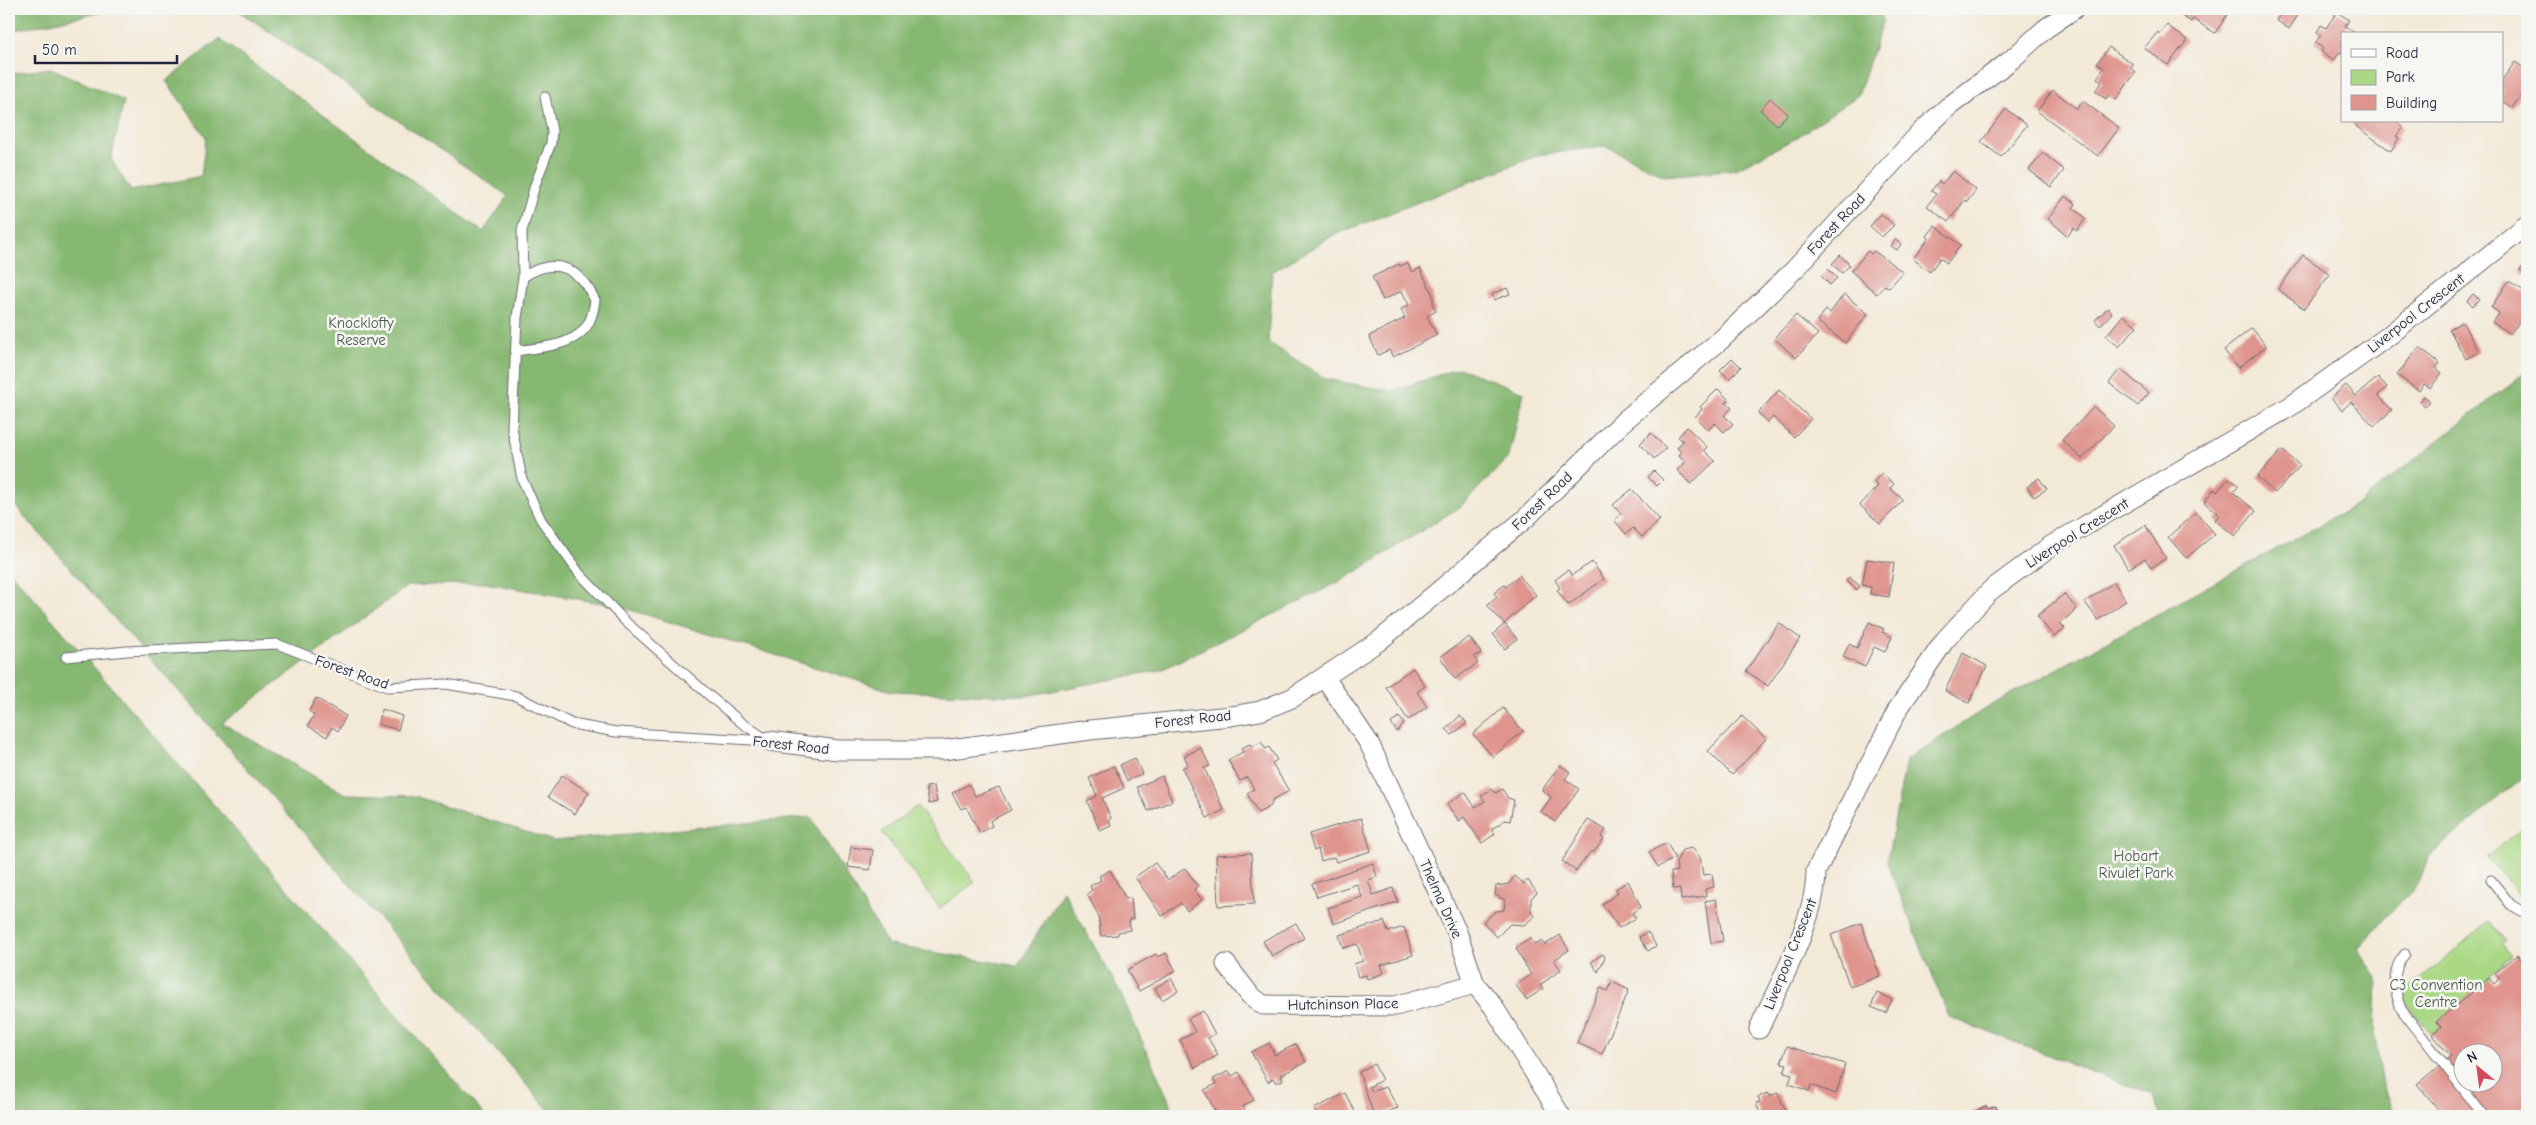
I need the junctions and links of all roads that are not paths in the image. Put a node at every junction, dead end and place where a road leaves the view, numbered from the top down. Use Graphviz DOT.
graph roads {
  1 [pos="2074,9"];
  2 [pos="545,97"];
  3 [pos="2527,225"];
  4 [pos="523,277"];
  5 [pos="516,351"];
  6 [pos="66,657"];
  7 [pos="1326,678"];
  8 [pos="770,742"];
  9 [pos="2491,880"];
  10 [pos="2527,914"];
  11 [pos="2404,954"];
  12 [pos="1226,964"];
  13 [pos="1475,984"];
  14 [pos="1759,1030"];
  15 [pos="1560,1116"];
  16 [pos="2484,1116"];
  1 -- 7 [label="street, Forest Road"];
  2 -- 4 [label="lane"];
  3 -- 14 [label="street, Liverpool Crescent"];
  4 -- 5 [label="lane"];
  4 -- 5 [label="lane"];
  5 -- 8 [label="lane"];
  6 -- 8 [label="lane, Forest Road"];
  7 -- 8 [label="street, Forest Road"];
  7 -- 13 [label="street, Thelma Drive"];
  9 -- 10 [label="lane"];
  11 -- 16 [label="lane"];
  12 -- 13 [label="street, Hutchinson Place"];
  13 -- 15 [label="street, Thelma Drive"];
}
